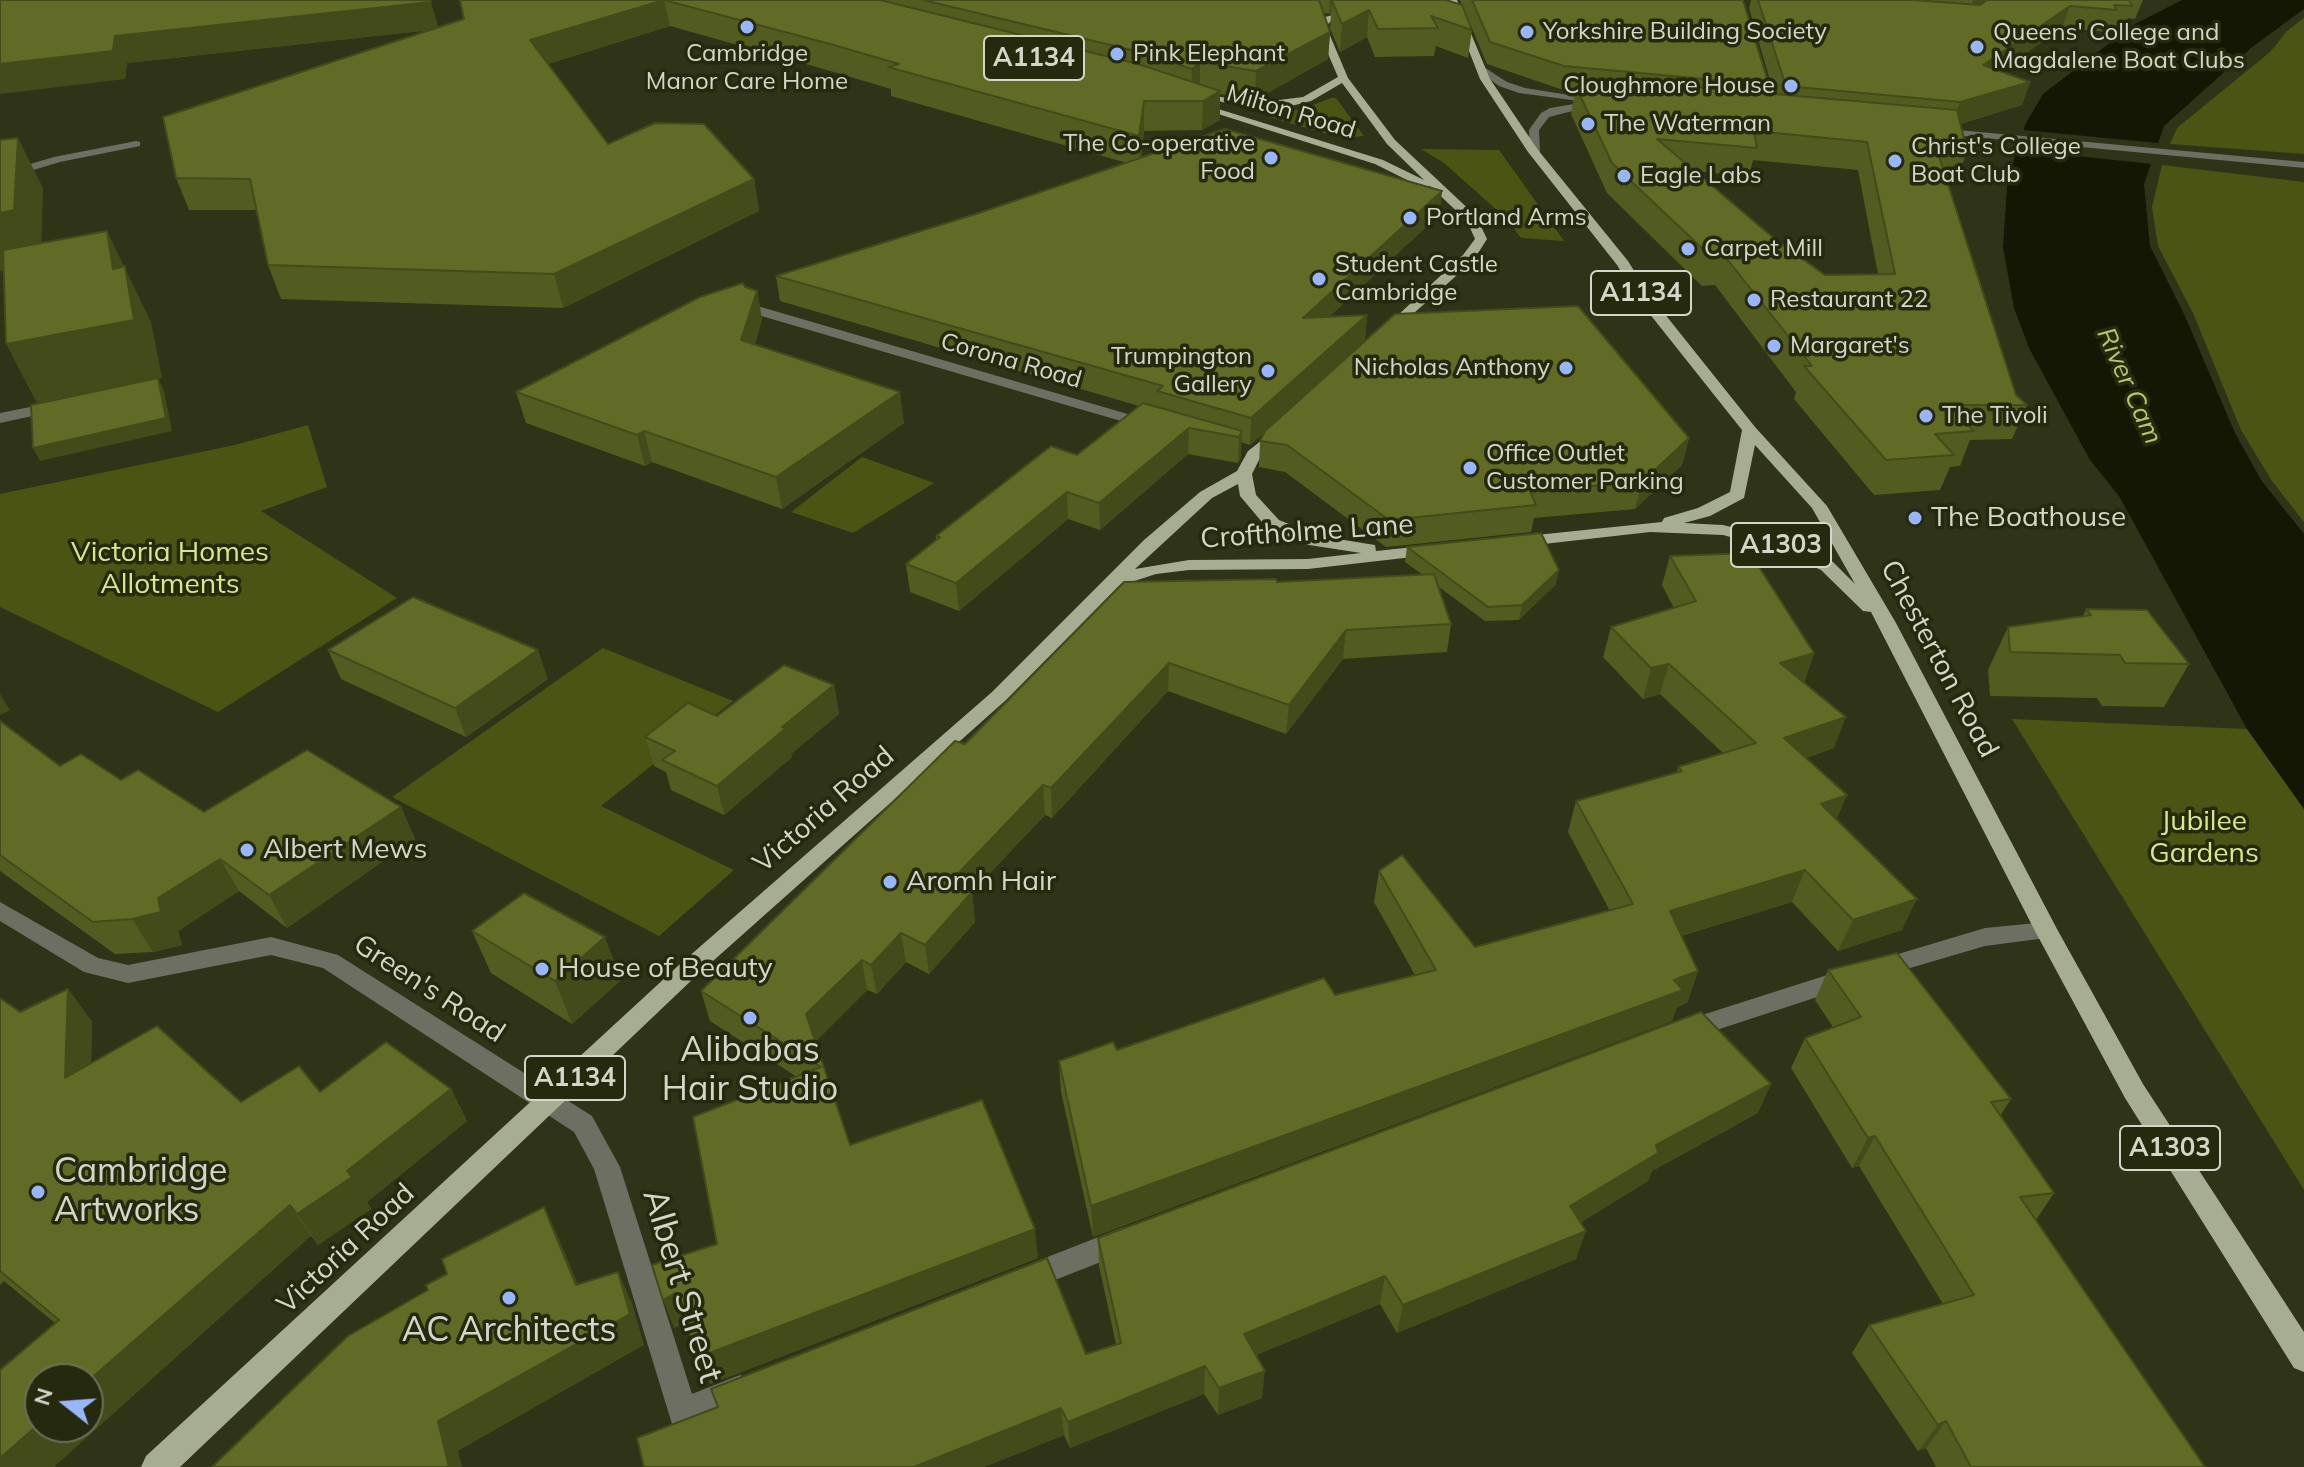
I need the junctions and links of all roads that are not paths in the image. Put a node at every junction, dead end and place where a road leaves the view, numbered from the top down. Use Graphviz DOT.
graph roads {
  1 [pos="1453,0"];
  2 [pos="1365,11"];
  3 [pos="1484,70"];
  4 [pos="1343,78"];
  5 [pos="1921,129"];
  6 [pos="136,144"];
  7 [pos="1534,152"];
  8 [pos="2304,165"];
  9 [pos="0,177"];
  10 [pos="1443,194"];
  11 [pos="756,310"];
  12 [pos="1376,343"];
  13 [pos="75,403"];
  14 [pos="0,418"];
  15 [pos="1288,424"];
  16 [pos="1159,428"];
  17 [pos="1750,430"];
  18 [pos="1233,449"];
  19 [pos="1254,454"];
  20 [pos="1244,474"];
  21 [pos="1650,527"];
  22 [pos="1499,544"];
  23 [pos="1453,549"];
  24 [pos="1398,552"];
  25 [pos="1112,583"];
  26 [pos="1887,623"];
  27 [pos="0,910"];
  28 [pos="2046,931"];
  29 [pos="1664,1037"];
  30 [pos="549,1103"];
  31 [pos="1150,1230"];
  32 [pos="1004,1287"];
  33 [pos="2304,1358"];
  34 [pos="771,1378"];
  35 [pos="157,1467"];
  1 -- 3 [label="main road, Chesterton Road / A1134"];
  2 -- 4 [label="main road"];
  3 -- 7 [label="main road, Chesterton Road / A1134"];
  3 -- 7 [label="street"];
  4 -- 10 [label="main road"];
  4 -- 10 [label="main road, Milton Road"];
  5 -- 8 [label="street"];
  6 -- 9 [label="street"];
  7 -- 17 [label="main road, Chesterton Road / A1134"];
  10 -- 12 [label="main road"];
  11 -- 16 [label="street, Corona Road"];
  13 -- 14 [label="street"];
  15 -- 19 [label="main road"];
  17 -- 21 [label="main road"];
  17 -- 26 [label="main road, Chesterton Road / A1134"];
  18 -- 19 [label="street"];
  19 -- 20 [label="main road"];
  20 -- 24 [label="main road, A1134"];
  20 -- 25 [label="main road, Victoria Road / A1134"];
  21 -- 22 [label="main road"];
  21 -- 26 [label="main road, A1303"];
  23 -- 24 [label="main road, Croftholme Lane / A1134"];
  24 -- 25 [label="main road, Croftholme Lane / A1134"];
  25 -- 30 [label="main road, Victoria Road / A1134"];
  26 -- 28 [label="main road, Chesterton Road / A1303"];
  27 -- 30 [label="street, Green's Road"];
  28 -- 29 [label="street"];
  28 -- 33 [label="main road, Chesterton Road / A1303"];
  30 -- 34 [label="street, Albert Street"];
  30 -- 35 [label="main road, Victoria Road / A1134"];
  31 -- 32 [label="street"];
}
